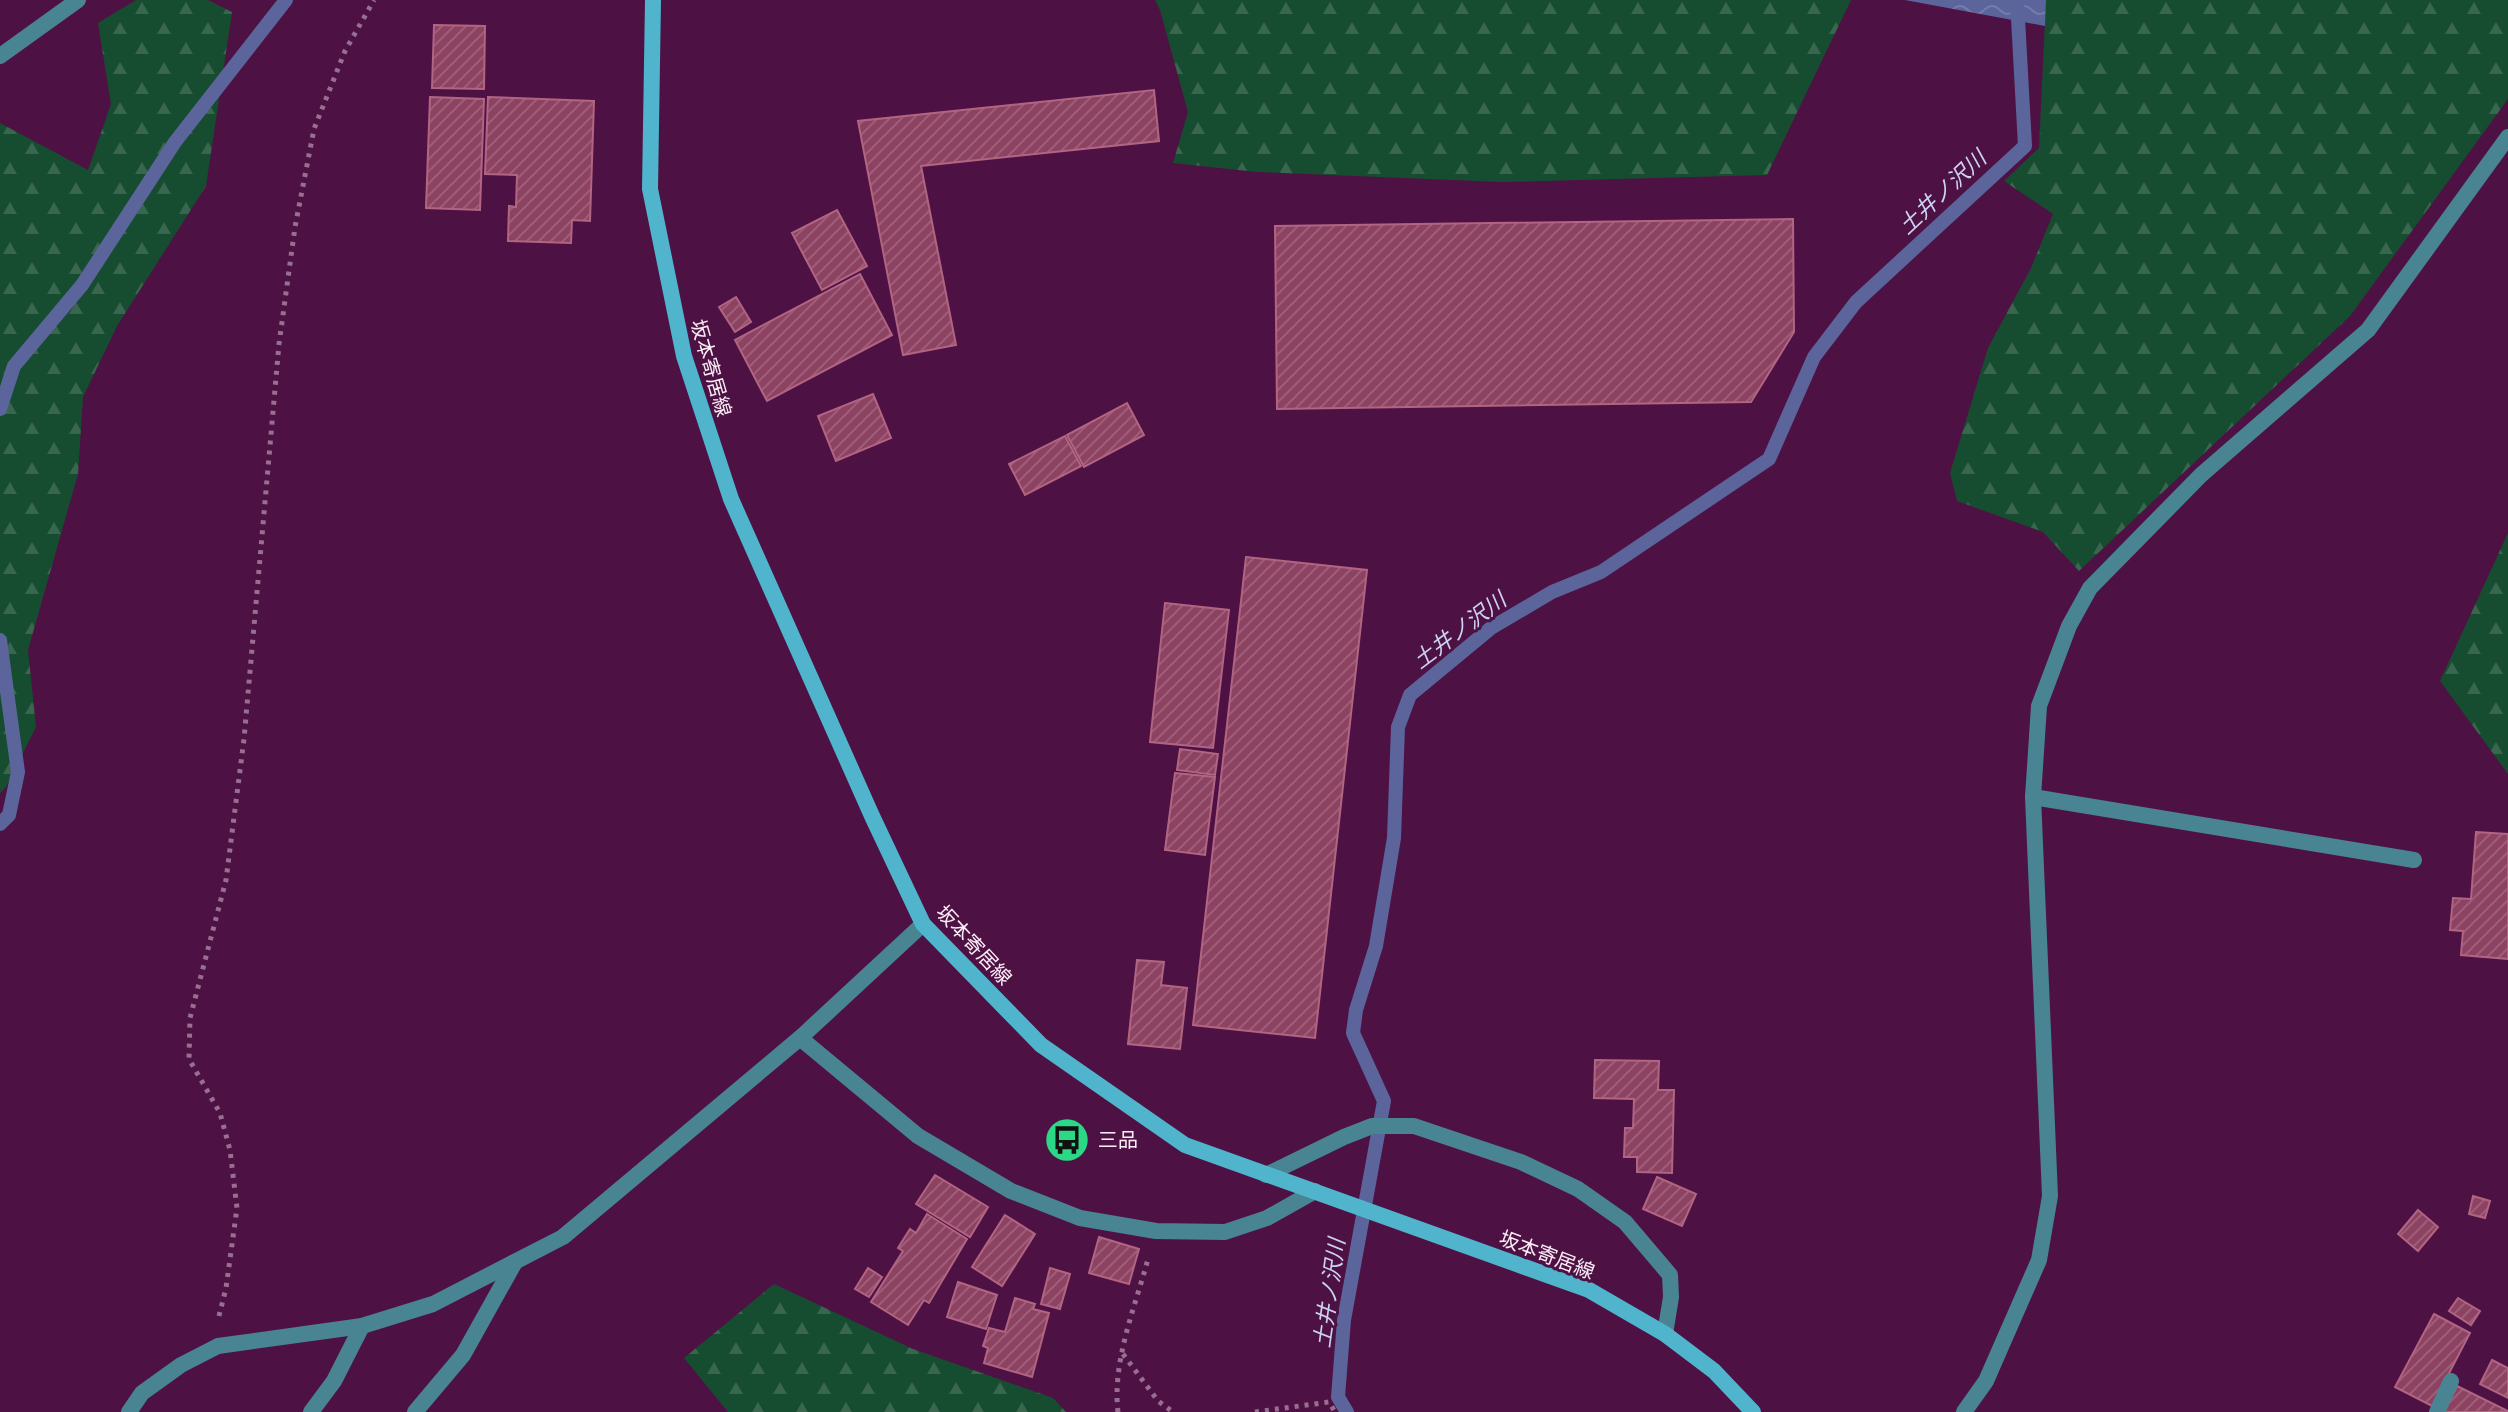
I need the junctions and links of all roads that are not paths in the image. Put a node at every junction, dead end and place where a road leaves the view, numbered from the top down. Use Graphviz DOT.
graph roads {
  1 [pos="78,0"];
  2 [pos="653,0"];
  3 [pos="0,56"];
  4 [pos="2508,137"];
  5 [pos="2033,797"];
  6 [pos="2414,860"];
  7 [pos="923,924"];
  8 [pos="800,1038"];
  9 [pos="1266,1175"];
  10 [pos="1315,1191"];
  11 [pos="515,1262"];
  12 [pos="362,1326"];
  13 [pos="1665,1334"];
  14 [pos="2451,1381"];
  15 [pos="129,1412"];
  16 [pos="311,1412"];
  17 [pos="415,1412"];
  18 [pos="1753,1412"];
  19 [pos="1964,1412"];
  20 [pos="2437,1412"];
  1 -- 3 [label="street"];
  2 -- 7 [label="main road, 坂本寄居線"];
  4 -- 5 [label="street"];
  5 -- 6 [label="street"];
  5 -- 19 [label="street"];
  7 -- 8 [label="street"];
  7 -- 9 [label="main road, 坂本寄居線"];
  8 -- 10 [label="street"];
  8 -- 11 [label="street"];
  9 -- 10 [label="main road, 坂本寄居線"];
  9 -- 13 [label="street"];
  10 -- 13 [label="main road, 坂本寄居線"];
  11 -- 12 [label="street"];
  11 -- 17 [label="street"];
  12 -- 15 [label="street"];
  12 -- 16 [label="street"];
  13 -- 18 [label="main road, 坂本寄居線"];
  14 -- 20 [label="street"];
}
